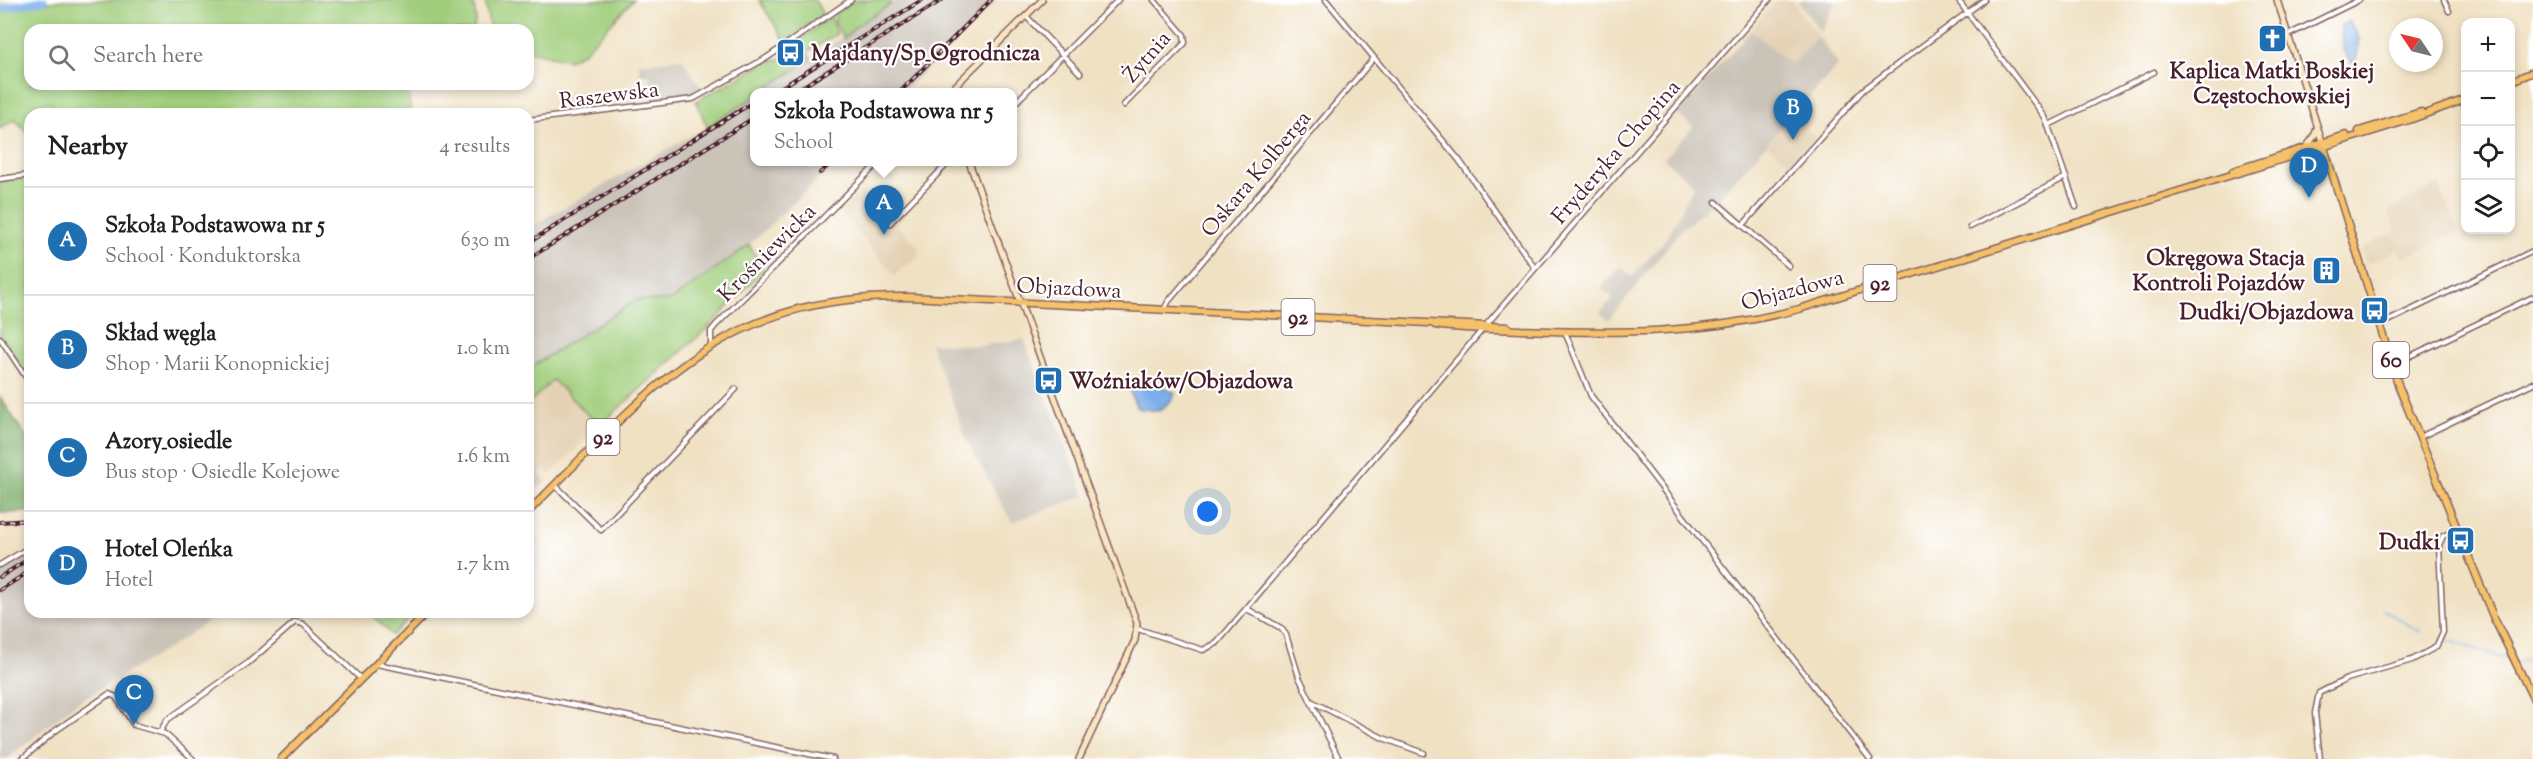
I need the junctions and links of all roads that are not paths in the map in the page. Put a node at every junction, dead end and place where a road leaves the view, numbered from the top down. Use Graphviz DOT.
graph roads {
  1 [pos="851,0"];
  2 [pos="1042,0"];
  3 [pos="1118,0"];
  4 [pos="1154,0"];
  5 [pos="1333,0"];
  6 [pos="1769,0"];
  7 [pos="1958,0"];
  8 [pos="1984,0"];
  9 [pos="2277,0"];
  10 [pos="2359,0"];
  11 [pos="2444,0"];
  12 [pos="1327,2"];
  13 [pos="2449,11"];
  14 [pos="1967,12"];
  15 [pos="1026,16"];
  16 [pos="2288,34"];
  17 [pos="1064,55"];
  18 [pos="1374,58"];
  19 [pos="2154,72"];
  20 [pos="2533,72"];
  21 [pos="1080,73"];
  22 [pos="2515,80"];
  23 [pos="954,88"];
  24 [pos="1017,101"];
  25 [pos="2461,101"];
  26 [pos="1124,105"];
  27 [pos="534,119"];
  28 [pos="2049,125"];
  29 [pos="2317,126"];
  30 [pos="2323,144"];
  31 [pos="2306,147"];
  32 [pos="875,166"];
  33 [pos="945,166"];
  34 [pos="970,166"];
  35 [pos="24,176"];
  36 [pos="2066,177"];
  37 [pos="0,179"];
  38 [pos="2204,182"];
  39 [pos="1716,202"];
  40 [pos="2076,207"];
  41 [pos="890,223"];
  42 [pos="1743,225"];
  43 [pos="1970,227"];
  44 [pos="2533,251"];
  45 [pos="1789,266"];
  46 [pos="1535,268"];
  47 [pos="2533,297"];
  48 [pos="1020,302"];
  49 [pos="1164,310"];
  50 [pos="2380,325"];
  51 [pos="1484,328"];
  52 [pos="1565,332"];
  53 [pos="0,338"];
  54 [pos="711,345"];
  55 [pos="2392,365"];
  56 [pos="24,375"];
  57 [pos="2533,383"];
  58 [pos="736,389"];
  59 [pos="2419,438"];
  60 [pos="555,485"];
  61 [pos="534,506"];
  62 [pos="2457,530"];
  63 [pos="24,551"];
  64 [pos="0,566"];
  65 [pos="1247,609"];
  66 [pos="422,618"];
  67 [pos="1138,629"];
  68 [pos="376,664"];
  69 [pos="361,679"];
  70 [pos="2533,698"];
  71 [pos="1311,700"];
  72 [pos="160,732"];
  73 [pos="1424,753"];
  74 [pos="22,759"];
  75 [pos="193,759"];
  76 [pos="281,759"];
  77 [pos="833,759"];
  78 [pos="1079,759"];
  79 [pos="1339,759"];
  80 [pos="1870,759"];
  81 [pos="2320,759"];
  1 -- 27 [label="street, Raszewska"];
  2 -- 15 [label="street"];
  3 -- 17 [label="street"];
  4 -- 26 [label="street, Żytnia"];
  5 -- 12 [label="street"];
  6 -- 46 [label="street, Fryderyka Chopina"];
  7 -- 14 [label="street"];
  8 -- 14 [label="street"];
  9 -- 16 [label="street"];
  10 -- 16 [label="street"];
  11 -- 13 [label="street"];
  12 -- 18 [label="street"];
  14 -- 28 [label="street"];
  14 -- 42 [label="street"];
  15 -- 17 [label="street"];
  15 -- 23 [label="street"];
  16 -- 29 [label="street"];
  17 -- 21 [label="street"];
  17 -- 24 [label="street"];
  18 -- 46 [label="street"];
  18 -- 49 [label="street, Oskara Kolberga"];
  19 -- 28 [label="street"];
  20 -- 22 [label="main road"];
  25 -- 30 [label="main road, Objazdowa"];
  28 -- 36 [label="street"];
  29 -- 30 [label="street"];
  29 -- 31 [label="street"];
  30 -- 31 [label="main road, Objazdowa / 92"];
  30 -- 38 [label="main road, Objazdowa / 92"];
  30 -- 50 [label="main road, 60"];
  31 -- 38 [label="main road, Objazdowa / 92"];
  32 -- 54 [label="street, Krośniewicka"];
  33 -- 41 [label="street"];
  34 -- 48 [label="street"];
  35 -- 37 [label="street"];
  36 -- 40 [label="street"];
  36 -- 43 [label="street"];
  38 -- 52 [label="main road, Objazdowa / 92"];
  39 -- 42 [label="street"];
  42 -- 45 [label="street"];
  44 -- 50 [label="street"];
  46 -- 51 [label="street, Fryderyka Chopina"];
  47 -- 55 [label="street"];
  48 -- 49 [label="main road, Objazdowa / 92"];
  48 -- 54 [label="main road, Objazdowa / 92"];
  48 -- 67 [label="street"];
  49 -- 51 [label="main road, Objazdowa / 92"];
  50 -- 55 [label="main road, 60"];
  51 -- 52 [label="main road, Objazdowa / 92"];
  51 -- 65 [label="street, Fryderyka Chopina"];
  52 -- 80 [label="street"];
  53 -- 56 [label="street"];
  54 -- 60 [label="main road, 92"];
  55 -- 59 [label="main road, 60"];
  57 -- 59 [label="street"];
  58 -- 60 [label="street"];
  59 -- 62 [label="main road, 60"];
  60 -- 61 [label="main road, 92"];
  62 -- 70 [label="main road, 60"];
  62 -- 81 [label="street"];
  63 -- 64 [label="street"];
  65 -- 67 [label="street, Fryderyka Chopina"];
  65 -- 71 [label="street"];
  66 -- 68 [label="main road"];
  67 -- 78 [label="street"];
  68 -- 69 [label="main road"];
  68 -- 77 [label="street"];
  69 -- 72 [label="street"];
  69 -- 76 [label="main road"];
  71 -- 73 [label="street"];
  71 -- 79 [label="street"];
  72 -- 74 [label="street"];
  72 -- 75 [label="street"];
}
